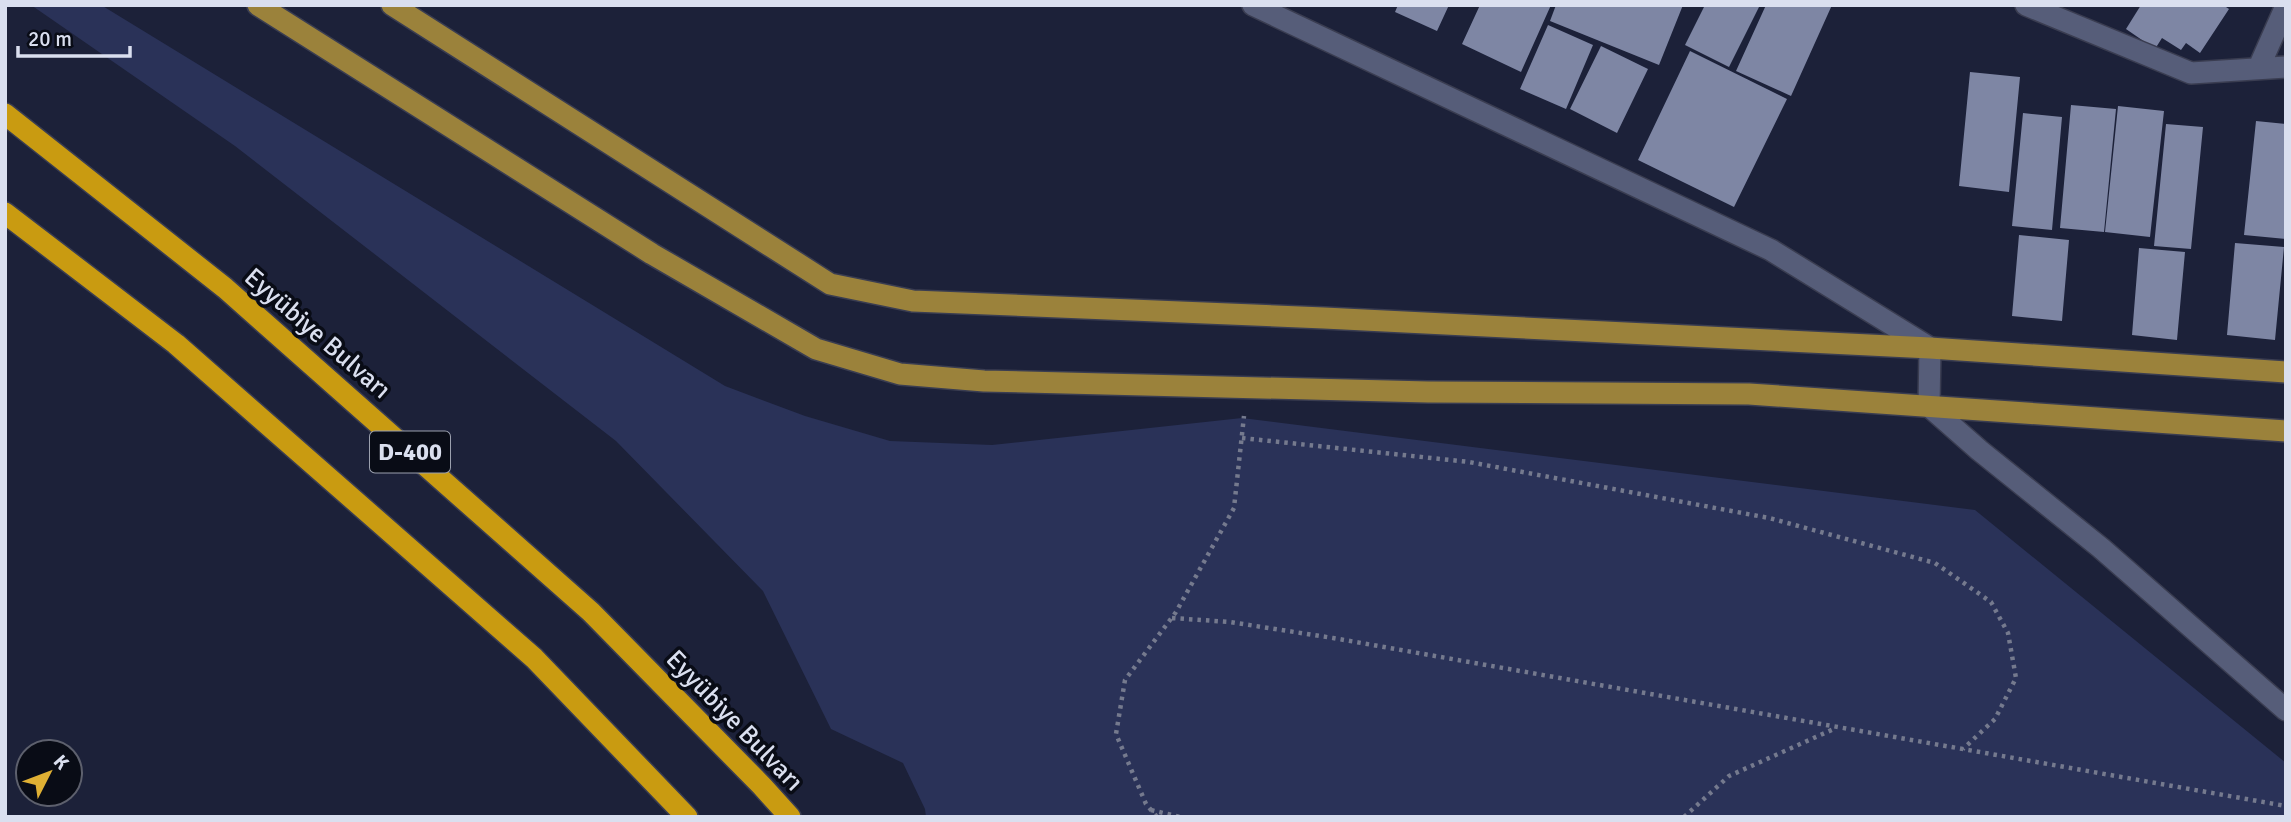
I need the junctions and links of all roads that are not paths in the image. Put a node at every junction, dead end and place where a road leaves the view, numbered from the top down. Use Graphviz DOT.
graph roads {
  1 [pos="258,5"];
  2 [pos="392,5"];
  3 [pos="1253,5"];
  4 [pos="2026,5"];
  5 [pos="2286,6"];
  6 [pos="2259,67"];
  7 [pos="2286,67"];
  8 [pos="5,114"];
  9 [pos="5,213"];
  10 [pos="1930,348"];
  11 [pos="2286,372"];
  12 [pos="1929,406"];
  13 [pos="2286,431"];
  14 [pos="2286,710"];
  15 [pos="687,817"];
  16 [pos="790,817"];
  1 -- 12 [label="main road"];
  2 -- 10 [label="main road"];
  3 -- 10 [label="street"];
  4 -- 6 [label="street"];
  5 -- 6 [label="street"];
  6 -- 7 [label="street"];
  8 -- 16 [label="highway, Eyyübiye Bulvarı / D-400"];
  9 -- 15 [label="highway, D-400"];
  10 -- 11 [label="main road"];
  10 -- 12 [label="street"];
  12 -- 13 [label="main road"];
  12 -- 14 [label="street"];
}
